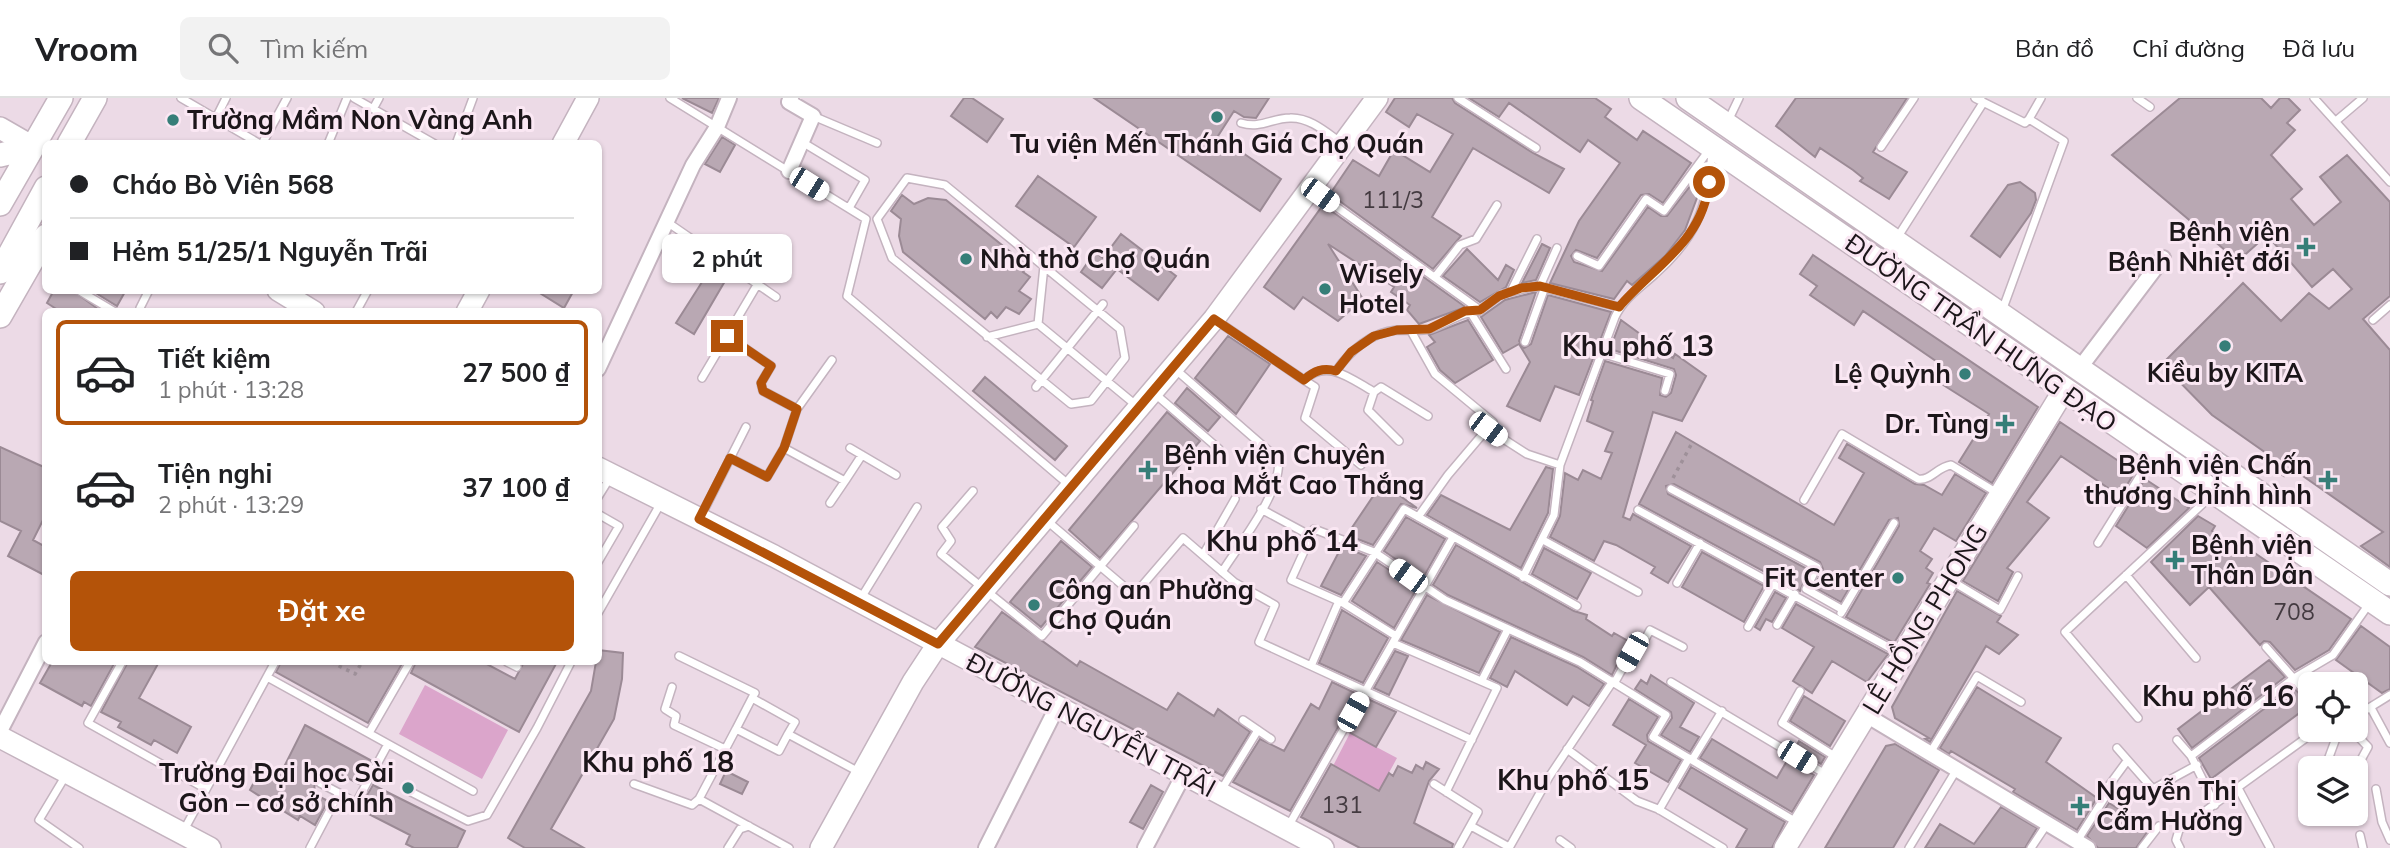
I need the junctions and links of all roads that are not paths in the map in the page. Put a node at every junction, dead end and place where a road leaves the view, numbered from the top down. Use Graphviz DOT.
graph roads {
  1 [pos="61,98"];
  2 [pos="95,98"];
  3 [pos="181,98"];
  4 [pos="226,98"];
  5 [pos="287,98"];
  6 [pos="347,98"];
  7 [pos="354,98"];
  8 [pos="379,98"];
  9 [pos="473,98"];
  10 [pos="588,98"];
  11 [pos="670,98"];
  12 [pos="729,98"];
  13 [pos="791,98"];
  14 [pos="1377,98"];
  15 [pos="1458,98"];
  16 [pos="1642,98"];
  17 [pos="1688,98"];
  18 [pos="1738,98"];
  19 [pos="1914,98"];
  20 [pos="2041,98"];
  21 [pos="2137,98"];
  22 [pos="2314,98"];
  23 [pos="2363,98"];
  24 [pos="1979,100"];
  25 [pos="2150,107"];
  26 [pos="373,109"];
  27 [pos="813,116"];
  28 [pos="216,118"];
  29 [pos="2029,119"];
  30 [pos="2336,121"];
  31 [pos="1241,123"];
  32 [pos="1726,125"];
  33 [pos="717,127"];
  34 [pos="0,128"];
  35 [pos="43,140"];
  36 [pos="71,140"];
  37 [pos="254,140"];
  38 [pos="263,140"];
  39 [pos="330,140"];
  40 [pos="428,140"];
  41 [pos="457,140"];
  42 [pos="565,140"];
  43 [pos="802,142"];
  44 [pos="877,143"];
  45 [pos="1343,145"];
  46 [pos="1712,146"];
  47 [pos="1881,147"];
  48 [pos="1536,148"];
  49 [pos="39,150"];
  50 [pos="0,155"];
  51 [pos="789,171"];
  52 [pos="2390,182"];
  53 [pos="1311,189"];
  54 [pos="42,195"];
  55 [pos="0,204"];
  56 [pos="1497,205"];
  57 [pos="1842,205"];
  58 [pos="849,208"];
  59 [pos="866,219"];
  60 [pos="877,219"];
  61 [pos="667,221"];
  62 [pos="1828,227"];
  63 [pos="1536,239"];
  64 [pos="1895,242"];
  65 [pos="42,245"];
  66 [pos="1557,248"];
  67 [pos="1577,256"];
  68 [pos="2164,258"];
  69 [pos="1044,265"];
  70 [pos="0,272"];
  71 [pos="1435,277"];
  72 [pos="757,285"];
  73 [pos="1542,287"];
  74 [pos="1511,291"];
  75 [pos="85,294"];
  76 [pos="147,294"];
  77 [pos="285,294"];
  78 [pos="776,297"];
  79 [pos="2390,305"];
  80 [pos="140,307"];
  81 [pos="1100,307"];
  82 [pos="1619,307"];
  83 [pos="108,308"];
  84 [pos="307,308"];
  85 [pos="1469,310"];
  86 [pos="1480,310"];
  87 [pos="2000,315"];
  88 [pos="0,316"];
  89 [pos="1214,319"];
  90 [pos="2373,320"];
  91 [pos="1038,324"];
  92 [pos="1411,331"];
  93 [pos="727,336"];
  94 [pos="987,337"];
  95 [pos="1525,342"];
  96 [pos="1068,348"];
  97 [pos="1601,353"];
  98 [pos="602,360"];
  99 [pos="832,360"];
  100 [pos="1174,368"];
  101 [pos="1506,369"];
  102 [pos="2079,369"];
  103 [pos="1336,371"];
  104 [pos="702,378"];
  105 [pos="1304,380"];
  106 [pos="1108,381"];
  107 [pos="1039,384"];
  108 [pos="2064,390"];
  109 [pos="1665,391"];
  110 [pos="1374,392"];
  111 [pos="1147,401"];
  112 [pos="797,409"];
  113 [pos="1428,416"];
  114 [pos="746,427"];
  115 [pos="1488,429"];
  116 [pos="1399,441"];
  117 [pos="784,448"];
  118 [pos="850,448"];
  119 [pos="1219,449"];
  120 [pos="2155,452"];
  121 [pos="862,454"];
  122 [pos="730,458"];
  123 [pos="1361,465"];
  124 [pos="1560,466"];
  125 [pos="605,472"];
  126 [pos="896,475"];
  127 [pos="845,481"];
  128 [pos="1072,487"];
  129 [pos="1671,489"];
  130 [pos="972,491"];
  131 [pos="2214,493"];
  132 [pos="2000,495"];
  133 [pos="1235,499"];
  134 [pos="662,500"];
  135 [pos="1804,500"];
  136 [pos="830,503"];
  137 [pos="917,507"];
  138 [pos="1261,509"];
  139 [pos="1638,510"];
  140 [pos="602,516"];
  141 [pos="1418,517"];
  142 [pos="699,519"];
  143 [pos="1045,519"];
  144 [pos="1894,523"];
  145 [pos="1135,526"];
  146 [pos="1311,536"];
  147 [pos="1452,539"];
  148 [pos="1543,540"];
  149 [pos="1700,543"];
  150 [pos="2098,544"];
  151 [pos="1374,552"];
  152 [pos="602,555"];
  153 [pos="1203,555"];
  154 [pos="1101,566"];
  155 [pos="2367,568"];
  156 [pos="1222,572"];
  157 [pos="2126,575"];
  158 [pos="2018,576"];
  159 [pos="1523,577"];
  160 [pos="1949,579"];
  161 [pos="1677,583"];
  162 [pos="1773,583"];
  163 [pos="2390,584"];
  164 [pos="984,589"];
  165 [pos="1425,589"];
  166 [pos="1638,592"];
  167 [pos="1795,594"];
  168 [pos="858,601"];
  169 [pos="2372,601"];
  170 [pos="1341,602"];
  171 [pos="602,606"];
  172 [pos="1577,606"];
  173 [pos="1840,614"];
  174 [pos="1777,625"];
  175 [pos="1748,627"];
  176 [pos="1507,631"];
  177 [pos="1395,640"];
  178 [pos="938,644"];
  179 [pos="1683,647"];
  180 [pos="2266,647"];
  181 [pos="42,650"];
  182 [pos="1903,655"];
  183 [pos="679,656"];
  184 [pos="2196,657"];
  185 [pos="120,665"];
  186 [pos="273,665"];
  187 [pos="409,665"];
  188 [pos="513,665"];
  189 [pos="569,665"];
  190 [pos="1311,666"];
  191 [pos="517,667"];
  192 [pos="267,677"];
  193 [pos="2294,678"];
  194 [pos="1482,680"];
  195 [pos="1614,682"];
  196 [pos="1671,682"];
  197 [pos="2298,683"];
  198 [pos="673,687"];
  199 [pos="1366,691"];
  200 [pos="1800,691"];
  201 [pos="2390,695"];
  202 [pos="752,698"];
  203 [pos="2021,702"];
  204 [pos="1057,707"];
  205 [pos="2371,708"];
  206 [pos="1722,710"];
  207 [pos="2368,710"];
  208 [pos="1866,715"];
  209 [pos="2138,718"];
  210 [pos="1243,720"];
  211 [pos="736,729"];
  212 [pos="1258,730"];
  213 [pos="0,731"];
  214 [pos="369,733"];
  215 [pos="788,734"];
  216 [pos="0,737"];
  217 [pos="1271,739"];
  218 [pos="1472,740"];
  219 [pos="2177,740"];
  220 [pos="2301,742"];
  221 [pos="2390,743"];
  222 [pos="388,744"];
  223 [pos="2117,748"];
  224 [pos="725,749"];
  225 [pos="1567,749"];
  226 [pos="1930,753"];
  227 [pos="2191,756"];
  228 [pos="1690,759"];
  229 [pos="2127,761"];
  230 [pos="2197,765"];
  231 [pos="1834,768"];
  232 [pos="1957,769"];
  233 [pos="68,772"];
  234 [pos="862,774"];
  235 [pos="1184,774"];
  236 [pos="320,783"];
  237 [pos="634,784"];
  238 [pos="1434,785"];
  239 [pos="2238,788"];
  240 [pos="206,789"];
  241 [pos="2375,789"];
  242 [pos="473,791"];
  243 [pos="411,792"];
  244 [pos="1446,792"];
  245 [pos="339,793"];
  246 [pos="1219,793"];
  247 [pos="699,799"];
  248 [pos="2215,805"];
  249 [pos="1659,810"];
  250 [pos="2047,823"];
  251 [pos="1799,824"];
  252 [pos="1471,826"];
  253 [pos="2159,826"];
  254 [pos="749,827"];
  255 [pos="1287,829"];
  256 [pos="182,833"];
  257 [pos="2360,835"];
  258 [pos="2390,840"];
  259 [pos="1560,841"];
  260 [pos="2077,844"];
  261 [pos="1509,847"];
  262 [pos="79,848"];
  263 [pos="210,848"];
  264 [pos="310,848"];
  265 [pos="728,848"];
  266 [pos="789,848"];
  267 [pos="821,848"];
  268 [pos="986,848"];
  269 [pos="1145,848"];
  270 [pos="1323,848"];
  271 [pos="1458,848"];
  272 [pos="1572,848"];
  273 [pos="1723,848"];
  274 [pos="1785,848"];
  275 [pos="1909,848"];
  276 [pos="2031,848"];
  277 [pos="2142,848"];
  278 [pos="2179,848"];
  279 [pos="2270,848"];
  280 [pos="2363,848"];
  1 -- 35 [label="main road"];
  2 -- 36 [label="main road"];
  3 -- 28 [label="lane"];
  4 -- 28 [label="lane"];
  5 -- 38 [label="lane"];
  6 -- 39 [label="lane"];
  7 -- 26 [label="lane"];
  8 -- 26 [label="lane"];
  9 -- 41 [label="lane"];
  10 -- 42 [label="street"];
  11 -- 33 [label="lane"];
  12 -- 33 [label="street"];
  13 -- 27 [label="street"];
  14 -- 45 [label="street"];
  15 -- 48 [label="lane"];
  16 -- 46 [label="main road, ĐƯỜNG TRẦN HƯNG ĐẠO"];
  17 -- 32 [label="main road, ĐƯỜNG TRẦN HƯNG ĐẠO"];
  18 -- 32 [label="lane"];
  19 -- 47 [label="lane"];
  20 -- 29 [label="lane"];
  21 -- 25 [label="lane"];
  22 -- 30 [label="lane"];
  23 -- 30 [label="lane"];
  24 -- 29 [label="lane"];
  24 -- 64 [label="lane"];
  26 -- 40 [label="lane"];
  27 -- 43 [label="street"];
  27 -- 44 [label="lane"];
  28 -- 37 [label="lane"];
  29 -- 87 [label="lane"];
  30 -- 52 [label="lane"];
  31 -- 45 [label="lane"];
  32 -- 46 [label="main road"];
  32 -- 57 [label="main road, ĐƯỜNG TRẦN HƯNG ĐẠO"];
  33 -- 51 [label="lane"];
  33 -- 61 [label="street"];
  34 -- 49 [label="street"];
  43 -- 51 [label="street"];
  43 -- 58 [label="lane"];
  45 -- 53 [label="street"];
  46 -- 62 [label="main road, ĐƯỜNG TRẦN HƯNG ĐẠO"];
  46 -- 67 [label="lane"];
  46 -- 82 [label="lane"];
  49 -- 50 [label="main road"];
  49 -- 55 [label="main road"];
  51 -- 58 [label="lane"];
  53 -- 71 [label="lane"];
  53 -- 89 [label="street"];
  54 -- 70 [label="main road"];
  56 -- 71 [label="lane"];
  57 -- 62 [label="main road"];
  57 -- 64 [label="main road, ĐƯỜNG TRẦN HƯNG ĐẠO"];
  58 -- 59 [label="lane"];
  59 -- 60 [label="lane"];
  59 -- 128 [label="lane"];
  60 -- 69 [label="lane"];
  60 -- 94 [label="lane"];
  61 -- 72 [label="lane"];
  61 -- 98 [label="street"];
  62 -- 108 [label="main road, ĐƯỜNG TRẦN HƯNG ĐẠO"];
  63 -- 74 [label="lane"];
  64 -- 87 [label="main road, ĐƯỜNG TRẦN HƯNG ĐẠO"];
  65 -- 88 [label="main road"];
  66 -- 73 [label="lane"];
  68 -- 102 [label="street"];
  69 -- 81 [label="lane"];
  69 -- 91 [label="lane"];
  71 -- 86 [label="lane"];
  72 -- 78 [label="lane"];
  72 -- 93 [label="lane"];
  73 -- 74 [label="lane"];
  73 -- 82 [label="lane"];
  73 -- 95 [label="lane"];
  74 -- 86 [label="lane"];
  75 -- 83 [label="lane"];
  76 -- 80 [label="lane"];
  77 -- 84 [label="street"];
  79 -- 90 [label="lane"];
  81 -- 96 [label="lane"];
  81 -- 106 [label="lane"];
  82 -- 97 [label="lane"];
  85 -- 86 [label="lane"];
  85 -- 92 [label="lane"];
  85 -- 101 [label="lane"];
  87 -- 102 [label="main road, ĐƯỜNG TRẦN HƯNG ĐẠO"];
  89 -- 100 [label="street"];
  89 -- 105 [label="lane"];
  91 -- 94 [label="lane"];
  91 -- 96 [label="lane"];
  92 -- 103 [label="lane"];
  92 -- 115 [label="lane"];
  93 -- 104 [label="lane"];
  93 -- 112 [label="lane"];
  94 -- 107 [label="lane"];
  96 -- 106 [label="lane"];
  96 -- 107 [label="lane"];
  97 -- 109 [label="lane"];
  97 -- 124 [label="lane"];
  99 -- 112 [label="lane"];
  100 -- 111 [label="street"];
  100 -- 138 [label="lane"];
  102 -- 108 [label="main road"];
  102 -- 155 [label="main road, ĐƯỜNG TRẦN HƯNG ĐẠO"];
  103 -- 105 [label="lane"];
  103 -- 110 [label="lane"];
  105 -- 123 [label="lane"];
  106 -- 107 [label="lane"];
  106 -- 111 [label="lane"];
  108 -- 120 [label="main road, ĐƯỜNG TRẦN HƯNG ĐẠO"];
  108 -- 132 [label="street, LÊ HỒNG PHONG"];
  110 -- 113 [label="lane"];
  110 -- 116 [label="lane"];
  111 -- 119 [label="lane"];
  111 -- 128 [label="street"];
  112 -- 117 [label="lane"];
  114 -- 122 [label="lane"];
  115 -- 124 [label="lane"];
  115 -- 141 [label="lane"];
  117 -- 122 [label="lane"];
  117 -- 127 [label="lane"];
  118 -- 121 [label="lane"];
  120 -- 131 [label="main road, ĐƯỜNG TRẦN HƯNG ĐẠO"];
  120 -- 150 [label="lane"];
  121 -- 126 [label="lane"];
  121 -- 127 [label="lane"];
  122 -- 142 [label="lane"];
  124 -- 148 [label="lane"];
  125 -- 134 [label="street, ĐƯỜNG NGUYỄN TRÃI"];
  127 -- 136 [label="lane"];
  128 -- 143 [label="street"];
  129 -- 173 [label="lane"];
  130 -- 164 [label="lane"];
  131 -- 157 [label="lane"];
  131 -- 169 [label="main road, ĐƯỜNG TRẦN HƯNG ĐẠO"];
  132 -- 135 [label="lane"];
  132 -- 160 [label="street, LÊ HỒNG PHONG"];
  133 -- 153 [label="lane"];
  134 -- 142 [label="street, ĐƯỜNG NGUYỄN TRÃI"];
  134 -- 171 [label="lane"];
  137 -- 168 [label="lane"];
  138 -- 146 [label="lane"];
  138 -- 156 [label="lane"];
  139 -- 149 [label="lane"];
  140 -- 152 [label="lane"];
  141 -- 147 [label="lane"];
  141 -- 151 [label="lane"];
  142 -- 168 [label="street, ĐƯỜNG NGUYỄN TRÃI"];
  143 -- 154 [label="lane"];
  143 -- 164 [label="street"];
  144 -- 173 [label="lane"];
  145 -- 154 [label="lane"];
  146 -- 151 [label="lane"];
  146 -- 170 [label="lane"];
  147 -- 159 [label="lane"];
  147 -- 165 [label="lane"];
  148 -- 159 [label="lane"];
  148 -- 166 [label="lane"];
  149 -- 161 [label="lane"];
  149 -- 162 [label="lane"];
  151 -- 165 [label="lane"];
  151 -- 170 [label="lane"];
  153 -- 154 [label="lane"];
  153 -- 156 [label="lane"];
  154 -- 164 [label="lane"];
  155 -- 163 [label="main road, ĐƯỜNG TRẦN HƯNG ĐẠO"];
  155 -- 169 [label="main road"];
  156 -- 190 [label="lane"];
  157 -- 184 [label="lane"];
  157 -- 209 [label="lane"];
  158 -- 160 [label="lane"];
  159 -- 172 [label="lane"];
  160 -- 182 [label="street, LÊ HỒNG PHONG"];
  162 -- 167 [label="lane"];
  162 -- 175 [label="lane"];
  164 -- 178 [label="street"];
  165 -- 176 [label="lane"];
  165 -- 177 [label="lane"];
  167 -- 173 [label="lane"];
  167 -- 174 [label="lane"];
  168 -- 178 [label="street, ĐƯỜNG NGUYỄN TRÃI"];
  169 -- 193 [label="lane"];
  170 -- 177 [label="lane"];
  170 -- 190 [label="lane"];
  173 -- 182 [label="lane"];
  176 -- 194 [label="lane"];
  176 -- 195 [label="lane"];
  177 -- 194 [label="lane"];
  177 -- 199 [label="lane"];
  178 -- 204 [label="street, ĐƯỜNG NGUYỄN TRÃI"];
  178 -- 234 [label="street"];
  179 -- 195 [label="lane"];
  180 -- 193 [label="lane"];
  181 -- 213 [label="street"];
  182 -- 208 [label="street, LÊ HỒNG PHONG"];
  183 -- 202 [label="lane"];
  185 -- 240 [label="lane"];
  186 -- 192 [label="lane"];
  187 -- 214 [label="lane"];
  188 -- 191 [label="lane"];
  189 -- 243 [label="lane"];
  190 -- 199 [label="lane"];
  192 -- 214 [label="lane"];
  192 -- 240 [label="lane"];
  193 -- 197 [label="lane"];
  193 -- 227 [label="lane"];
  194 -- 218 [label="lane"];
  195 -- 225 [label="lane"];
  195 -- 228 [label="lane"];
  196 -- 206 [label="lane"];
  198 -- 224 [label="lane"];
  199 -- 218 [label="lane"];
  199 -- 255 [label="lane"];
  200 -- 231 [label="lane"];
  201 -- 205 [label="lane"];
  202 -- 211 [label="lane"];
  202 -- 215 [label="lane"];
  203 -- 226 [label="lane"];
  204 -- 235 [label="street, ĐƯỜNG NGUYỄN TRÃI"];
  204 -- 268 [label="street"];
  205 -- 207 [label="lane"];
  205 -- 221 [label="lane"];
  206 -- 228 [label="lane"];
  206 -- 231 [label="lane"];
  208 -- 226 [label="street"];
  208 -- 231 [label="street, LÊ HỒNG PHONG"];
  210 -- 212 [label="lane"];
  211 -- 215 [label="lane"];
  211 -- 224 [label="lane"];
  212 -- 217 [label="lane"];
  212 -- 246 [label="lane"];
  214 -- 222 [label="lane"];
  215 -- 234 [label="lane"];
  216 -- 233 [label="street"];
  218 -- 244 [label="lane"];
  219 -- 227 [label="lane"];
  220 -- 239 [label="lane"];
  222 -- 242 [label="lane"];
  222 -- 245 [label="lane"];
  223 -- 229 [label="lane"];
  224 -- 247 [label="lane"];
  225 -- 249 [label="lane"];
  225 -- 261 [label="lane"];
  226 -- 232 [label="street"];
  227 -- 230 [label="lane"];
  228 -- 249 [label="lane"];
  228 -- 251 [label="lane"];
  229 -- 230 [label="lane"];
  229 -- 260 [label="lane"];
  230 -- 248 [label="lane"];
  231 -- 251 [label="street, LÊ HỒNG PHONG"];
  232 -- 250 [label="street"];
  232 -- 275 [label="lane"];
  233 -- 256 [label="street"];
  233 -- 262 [label="lane"];
  234 -- 267 [label="street"];
  235 -- 246 [label="street, ĐƯỜNG NGUYỄN TRÃI"];
  235 -- 269 [label="street"];
  236 -- 245 [label="lane"];
  237 -- 247 [label="lane"];
  238 -- 244 [label="lane"];
  239 -- 248 [label="lane"];
  239 -- 279 [label="lane"];
  240 -- 256 [label="lane"];
  241 -- 258 [label="lane"];
  244 -- 252 [label="lane"];
  245 -- 264 [label="lane"];
  246 -- 255 [label="street, ĐƯỜNG NGUYỄN TRÃI"];
  247 -- 254 [label="lane"];
  248 -- 278 [label="lane"];
  249 -- 273 [label="lane"];
  250 -- 260 [label="street"];
  250 -- 276 [label="lane"];
  251 -- 274 [label="street, LÊ HỒNG PHONG"];
  252 -- 261 [label="lane"];
  252 -- 271 [label="lane"];
  253 -- 277 [label="lane"];
  254 -- 265 [label="lane"];
  254 -- 266 [label="lane"];
  255 -- 270 [label="street, ĐƯỜNG NGUYỄN TRÃI"];
  256 -- 263 [label="street"];
  257 -- 280 [label="lane"];
  259 -- 272 [label="lane"];
}
